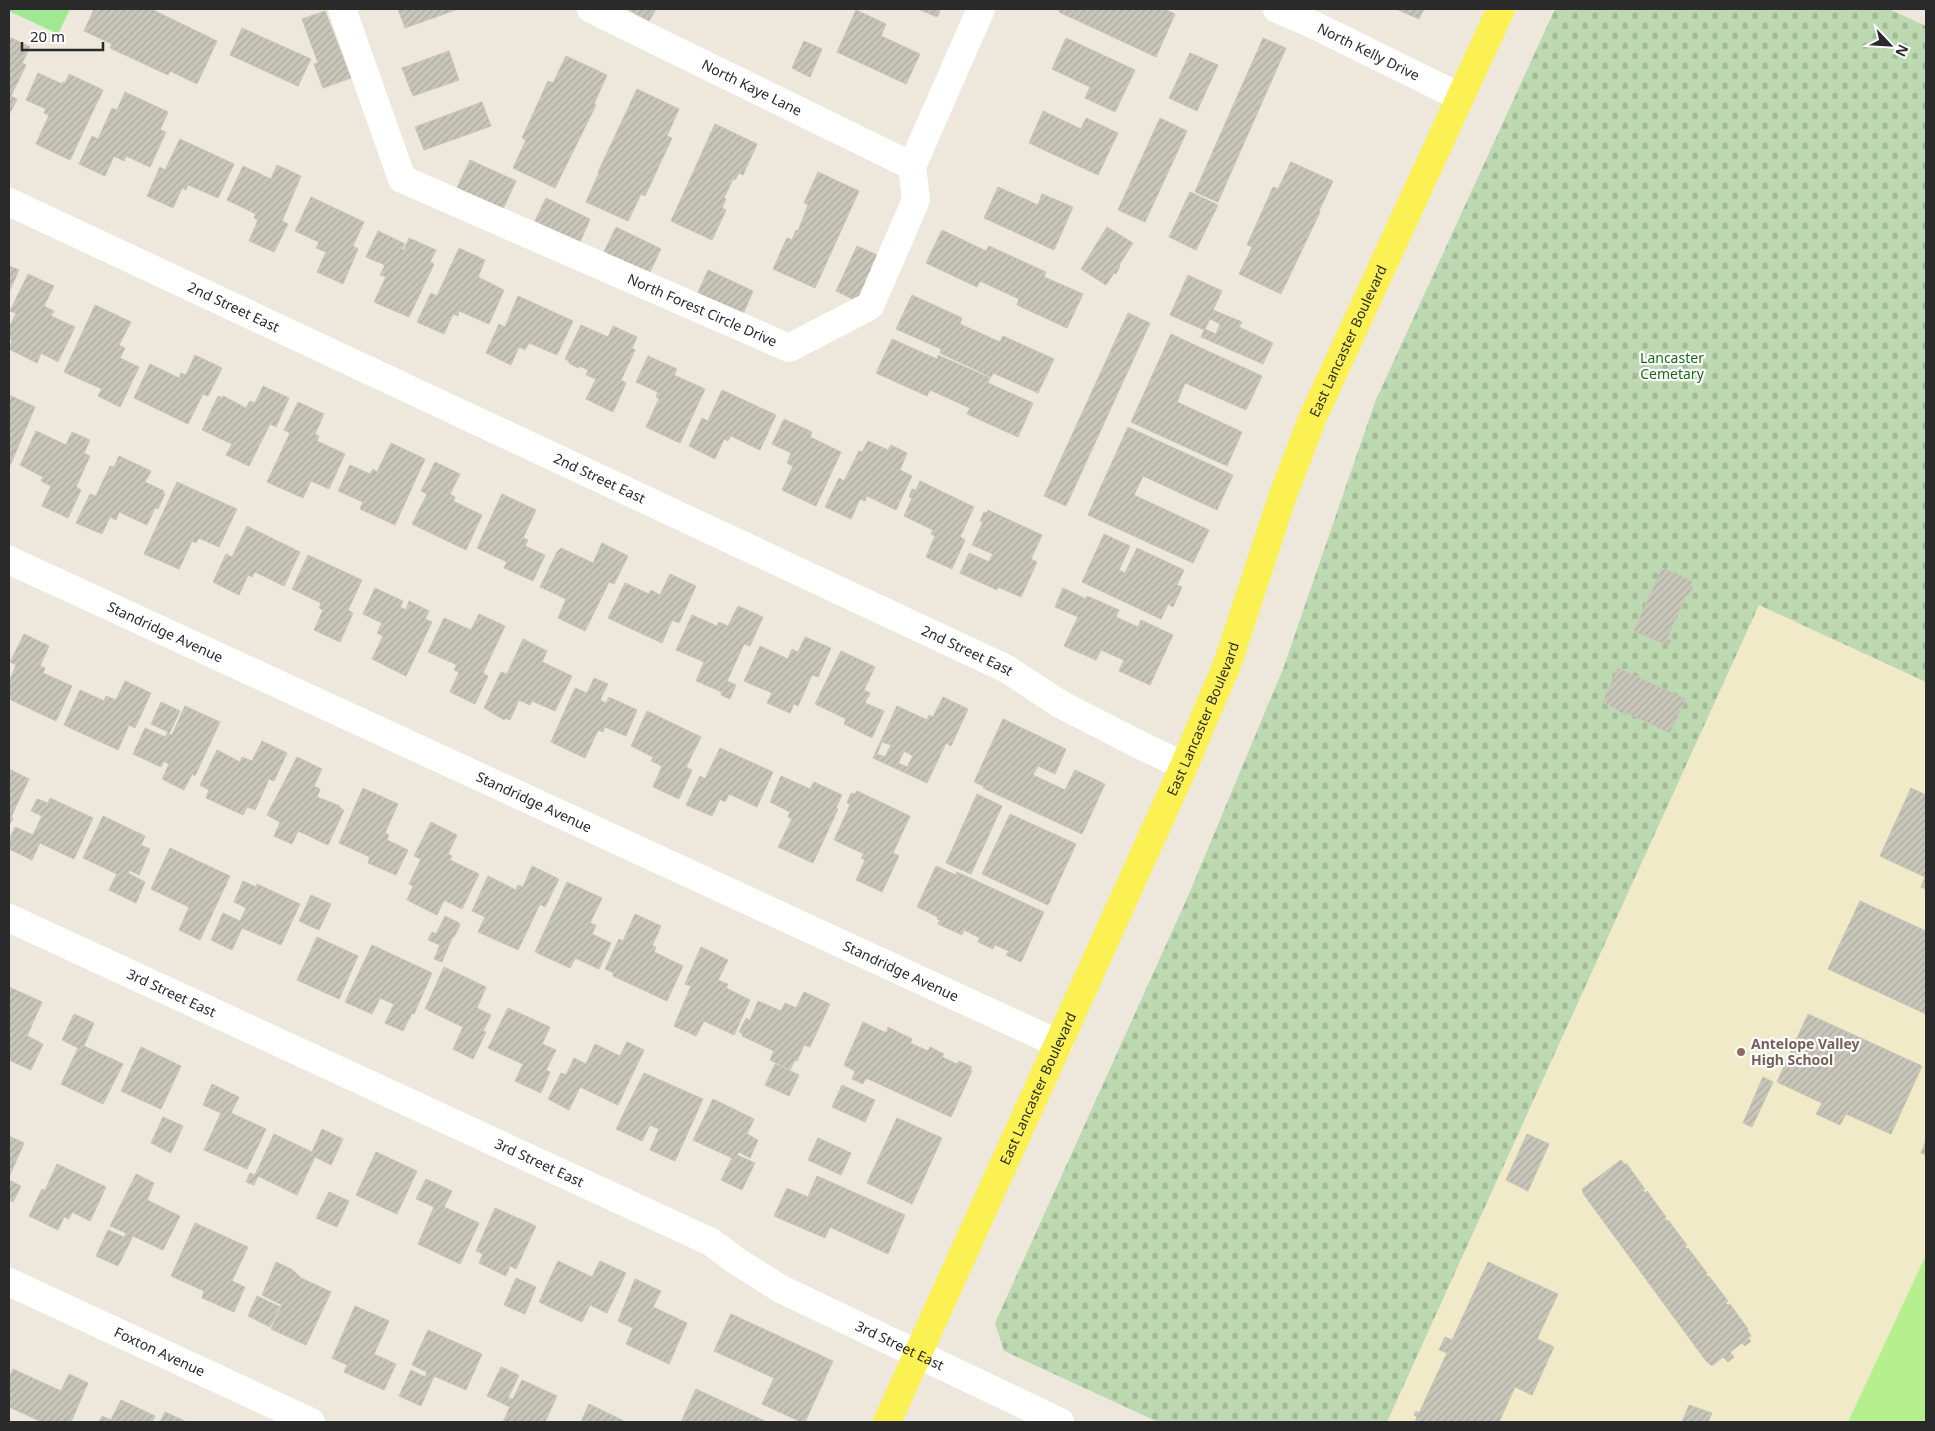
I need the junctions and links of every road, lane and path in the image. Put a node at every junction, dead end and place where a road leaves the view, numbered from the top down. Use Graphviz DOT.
graph roads {
  1 [pos="342,9"];
  2 [pos="591,9"];
  3 [pos="981,9"];
  4 [pos="1277,9"];
  5 [pos="1501,9"];
  6 [pos="1460,97"];
  7 [pos="912,166"];
  8 [pos="9,202"];
  9 [pos="9,560"];
  10 [pos="1184,766"];
  11 [pos="9,918"];
  12 [pos="1059,1044"];
  13 [pos="9,1282"];
  14 [pos="919,1354"];
  15 [pos="311,1422"];
  16 [pos="887,1422"];
  17 [pos="1060,1422"];
  1 -- 7 [label="street, North Forest Circle Drive"];
  2 -- 7 [label="street, North Kaye Lane"];
  3 -- 7 [label="street"];
  4 -- 6 [label="street, North Kelly Drive"];
  5 -- 6 [label="main road, East Lancaster Boulevard"];
  6 -- 10 [label="main road, East Lancaster Boulevard"];
  8 -- 10 [label="street, 2nd Street East"];
  9 -- 12 [label="street, Standridge Avenue"];
  10 -- 12 [label="main road, East Lancaster Boulevard"];
  11 -- 14 [label="street, 3rd Street East"];
  12 -- 14 [label="main road, East Lancaster Boulevard"];
  13 -- 15 [label="street, Foxton Avenue"];
  14 -- 16 [label="main road, East Lancaster Boulevard"];
  14 -- 17 [label="street, 3rd Street East"];
}
